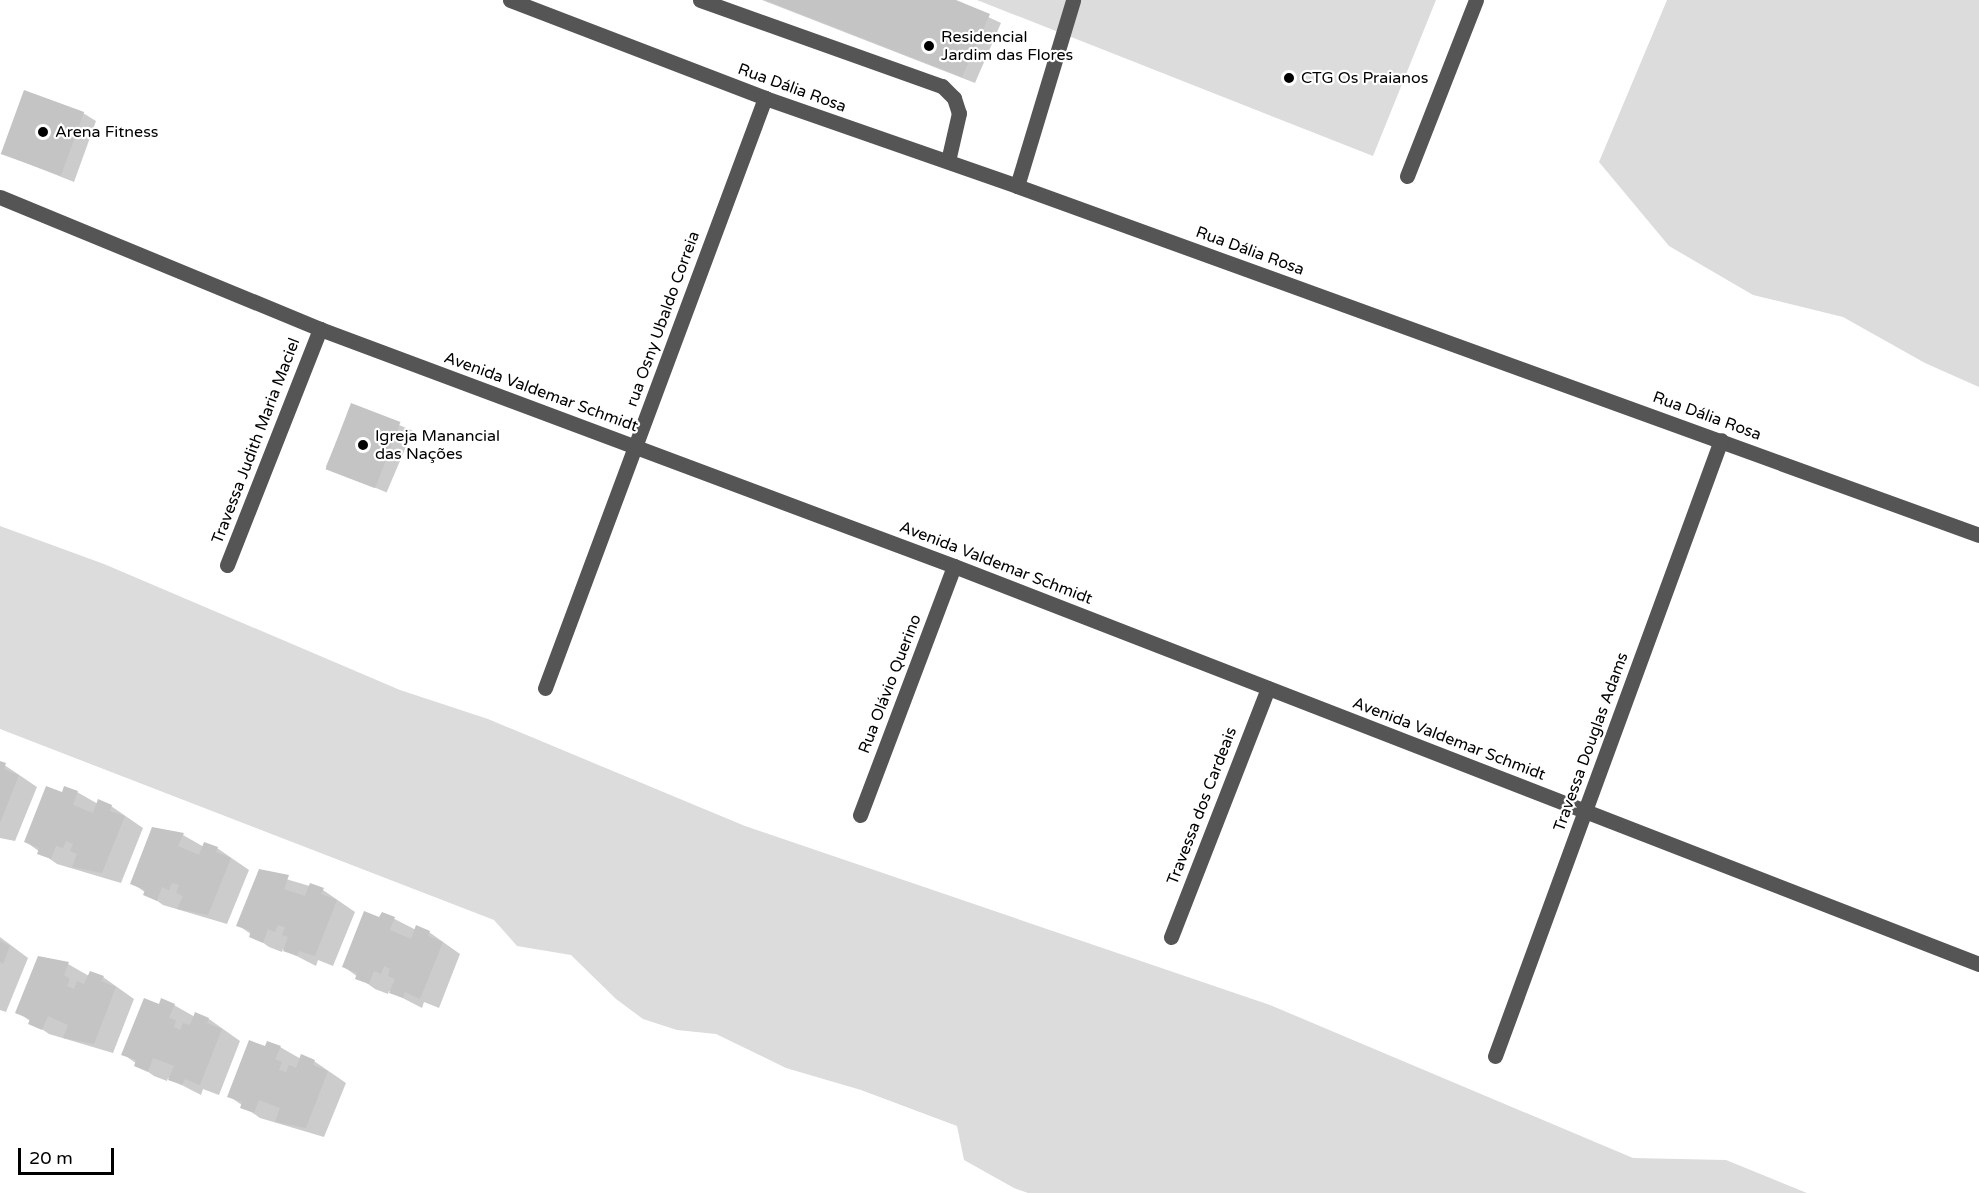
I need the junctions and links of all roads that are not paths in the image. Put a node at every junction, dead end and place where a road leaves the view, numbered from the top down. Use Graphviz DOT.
graph roads {
  1 [pos="510,0"];
  2 [pos="700,0"];
  3 [pos="1073,0"];
  4 [pos="1476,0"];
  5 [pos="765,98"];
  6 [pos="948,161"];
  7 [pos="1407,176"];
  8 [pos="1017,186"];
  9 [pos="0,197"];
  10 [pos="320,329"];
  11 [pos="1721,440"];
  12 [pos="634,447"];
  13 [pos="1979,535"];
  14 [pos="227,565"];
  15 [pos="954,566"];
  16 [pos="545,688"];
  17 [pos="1268,688"];
  18 [pos="1585,811"];
  19 [pos="860,815"];
  20 [pos="1171,937"];
  21 [pos="1979,964"];
  22 [pos="1495,1056"];
  1 -- 5 [label="street, Rua Dália Rosa"];
  2 -- 6 [label="street"];
  3 -- 8 [label="street"];
  4 -- 7 [label="street"];
  5 -- 6 [label="street, Rua Dália Rosa"];
  5 -- 12 [label="street, rua Osny Ubaldo Correia"];
  6 -- 8 [label="street, Rua Dália Rosa"];
  8 -- 11 [label="street, Rua Dália Rosa"];
  9 -- 10 [label="street, Avenida Valdemar Schmidt"];
  10 -- 12 [label="street, Avenida Valdemar Schmidt"];
  10 -- 14 [label="street, Travessa Judith Maria Maciel"];
  11 -- 13 [label="street, Rua Dália Rosa"];
  11 -- 18 [label="street, Travessa Douglas Adams"];
  12 -- 15 [label="street, Avenida Valdemar Schmidt"];
  12 -- 16 [label="street, rua Osny Ubaldo Correia"];
  15 -- 17 [label="street, Avenida Valdemar Schmidt"];
  15 -- 19 [label="street, Rua Olávio Querino"];
  17 -- 18 [label="street, Avenida Valdemar Schmidt"];
  17 -- 20 [label="street, Travessa dos Cardeais"];
  18 -- 21 [label="street, Avenida Valdemar Schmidt"];
  18 -- 22 [label="street, Travessa Douglas Adams"];
}
